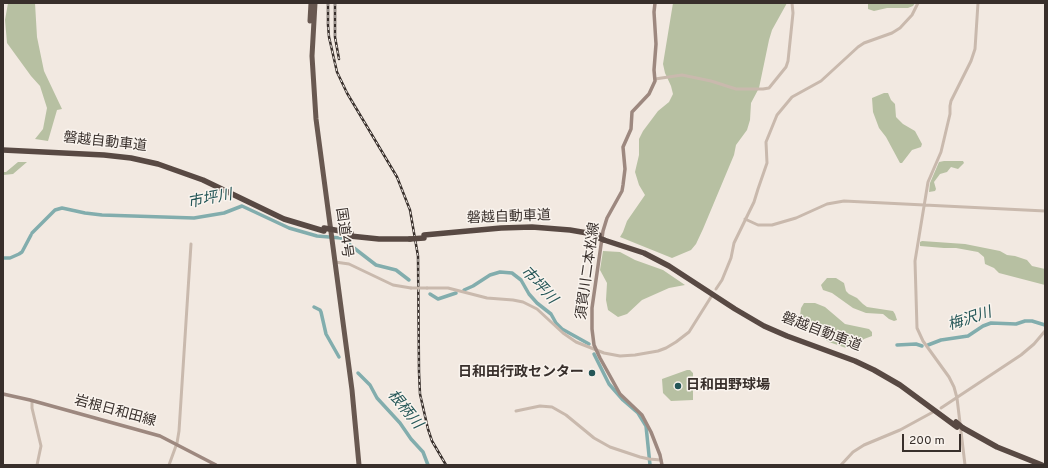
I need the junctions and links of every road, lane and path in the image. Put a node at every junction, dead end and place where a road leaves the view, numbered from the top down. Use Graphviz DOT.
graph roads {
  1 [pos="311,3"];
  2 [pos="315,3"];
  3 [pos="655,3"];
  4 [pos="792,3"];
  5 [pos="918,3"];
  6 [pos="978,3"];
  7 [pos="655,79"];
  8 [pos="3,148"];
  9 [pos="924,205"];
  10 [pos="1045,211"];
  11 [pos="745,220"];
  12 [pos="191,244"];
  13 [pos="335,262"];
  14 [pos="716,289"];
  15 [pos="711,297"];
  16 [pos="1045,331"];
  17 [pos="596,350"];
  18 [pos="3,394"];
  19 [pos="957,398"];
  20 [pos="32,401"];
  21 [pos="941,408"];
  22 [pos="516,411"];
  23 [pos="933,412"];
  24 [pos="963,430"];
  25 [pos="177,443"];
  26 [pos="661,460"];
  27 [pos="37,465"];
  28 [pos="168,465"];
  29 [pos="216,465"];
  30 [pos="357,465"];
  31 [pos="662,465"];
  32 [pos="841,465"];
  33 [pos="965,465"];
  34 [pos="1033,465"];
  35 [pos="1042,465"];
  1 -- 30 [label="highway, 国道4号"];
  2 -- 13 [label="highway, 国道4号"];
  3 -- 7 [label="main road, 須賀川二本松線"];
  4 -- 7 [label="street"];
  5 -- 11 [label="street"];
  6 -- 9 [label="street"];
  7 -- 17 [label="main road, 須賀川二本松線"];
  8 -- 24 [label="highway, 磐越自動車道, bridge"];
  9 -- 10 [label="street"];
  9 -- 11 [label="street"];
  9 -- 19 [label="street"];
  11 -- 14 [label="street"];
  12 -- 25 [label="street"];
  13 -- 17 [label="street, bridge"];
  13 -- 30 [label="highway, 国道4号"];
  15 -- 17 [label="street"];
  16 -- 19 [label="street"];
  17 -- 26 [label="main road, 須賀川二本松線"];
  18 -- 20 [label="main road, 岩根日和田線"];
  19 -- 21 [label="street"];
  19 -- 33 [label="street"];
  20 -- 25 [label="main road, 岩根日和田線"];
  20 -- 27 [label="street"];
  22 -- 26 [label="street"];
  23 -- 32 [label="street"];
  24 -- 34 [label="highway, 磐越自動車道"];
  24 -- 35 [label="highway, 磐越自動車道"];
  25 -- 28 [label="street"];
  25 -- 29 [label="main road, 岩根日和田線"];
  26 -- 31 [label="main road, 須賀川二本松線"];
}
